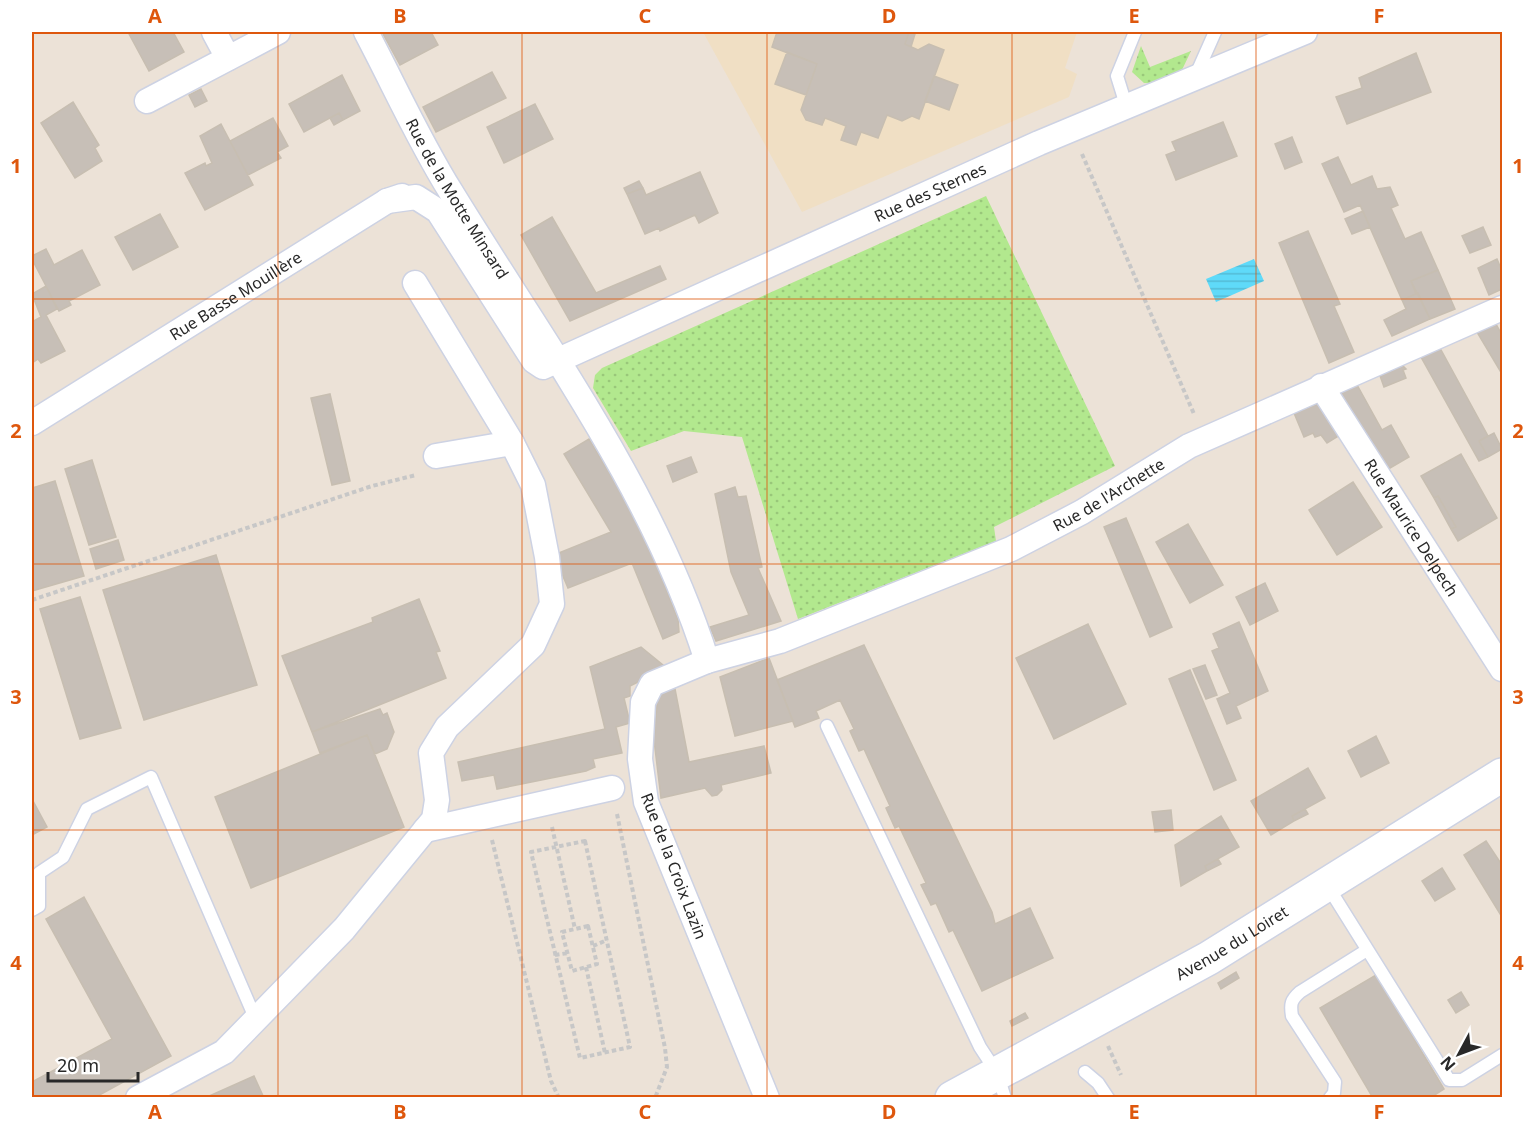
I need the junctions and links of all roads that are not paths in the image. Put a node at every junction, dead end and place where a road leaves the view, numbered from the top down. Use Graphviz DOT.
graph roads {
  1 [pos="214,32"];
  2 [pos="278,32"];
  3 [pos="366,32"];
  4 [pos="1135,32"];
  5 [pos="1215,32"];
  6 [pos="1305,32"];
  7 [pos="228,58"];
  8 [pos="1195,77"];
  9 [pos="147,101"];
  10 [pos="1126,105"];
  11 [pos="445,182"];
  12 [pos="387,201"];
  13 [pos="415,283"];
  14 [pos="1503,308"];
  15 [pos="557,361"];
  16 [pos="1321,386"];
  17 [pos="32,423"];
  18 [pos="512,443"];
  19 [pos="436,456"];
  20 [pos="707,661"];
  21 [pos="1503,669"];
  22 [pos="826,726"];
  23 [pos="1503,775"];
  24 [pos="612,788"];
  25 [pos="425,830"];
  26 [pos="1326,884"];
  27 [pos="32,910"];
  28 [pos="1367,950"];
  29 [pos="256,1020"];
  30 [pos="1503,1055"];
  31 [pos="1085,1072"];
  32 [pos="1001,1085"];
  33 [pos="138,1098"];
  34 [pos="767,1098"];
  35 [pos="952,1098"];
  36 [pos="1108,1098"];
  37 [pos="1330,1098"];
  1 -- 7 [label="street"];
  2 -- 7 [label="street"];
  3 -- 11 [label="street, Rue de la Motte Minsard"];
  4 -- 10 [label="lane"];
  5 -- 8 [label="lane"];
  6 -- 8 [label="street, Rue des Sternes"];
  7 -- 9 [label="street"];
  8 -- 10 [label="street, Rue des Sternes"];
  10 -- 15 [label="street, Rue des Sternes"];
  11 -- 12 [label="street, Rue Basse Mouillère"];
  11 -- 15 [label="street, Rue de la Motte Minsard"];
  12 -- 15 [label="street, Rue de la Motte Minsard"];
  12 -- 17 [label="street, Rue Basse Mouillère"];
  13 -- 18 [label="street"];
  14 -- 16 [label="street, Rue de l'Archette"];
  15 -- 20 [label="street, Rue de la Motte Minsard"];
  16 -- 20 [label="street, Rue de l'Archette"];
  16 -- 21 [label="street, Rue Maurice Delpech"];
  18 -- 19 [label="street"];
  18 -- 25 [label="street"];
  20 -- 34 [label="street, Rue de la Croix Lazin"];
  22 -- 32 [label="lane"];
  23 -- 26 [label="main road, Avenue du Loiret"];
  24 -- 25 [label="street"];
  25 -- 29 [label="street"];
  26 -- 28 [label="lane"];
  26 -- 32 [label="main road, Avenue du Loiret"];
  27 -- 29 [label="lane"];
  28 -- 30 [label="lane"];
  28 -- 37 [label="lane"];
  29 -- 33 [label="street"];
  31 -- 36 [label="lane"];
  32 -- 35 [label="main road, Avenue du Loiret"];
}
